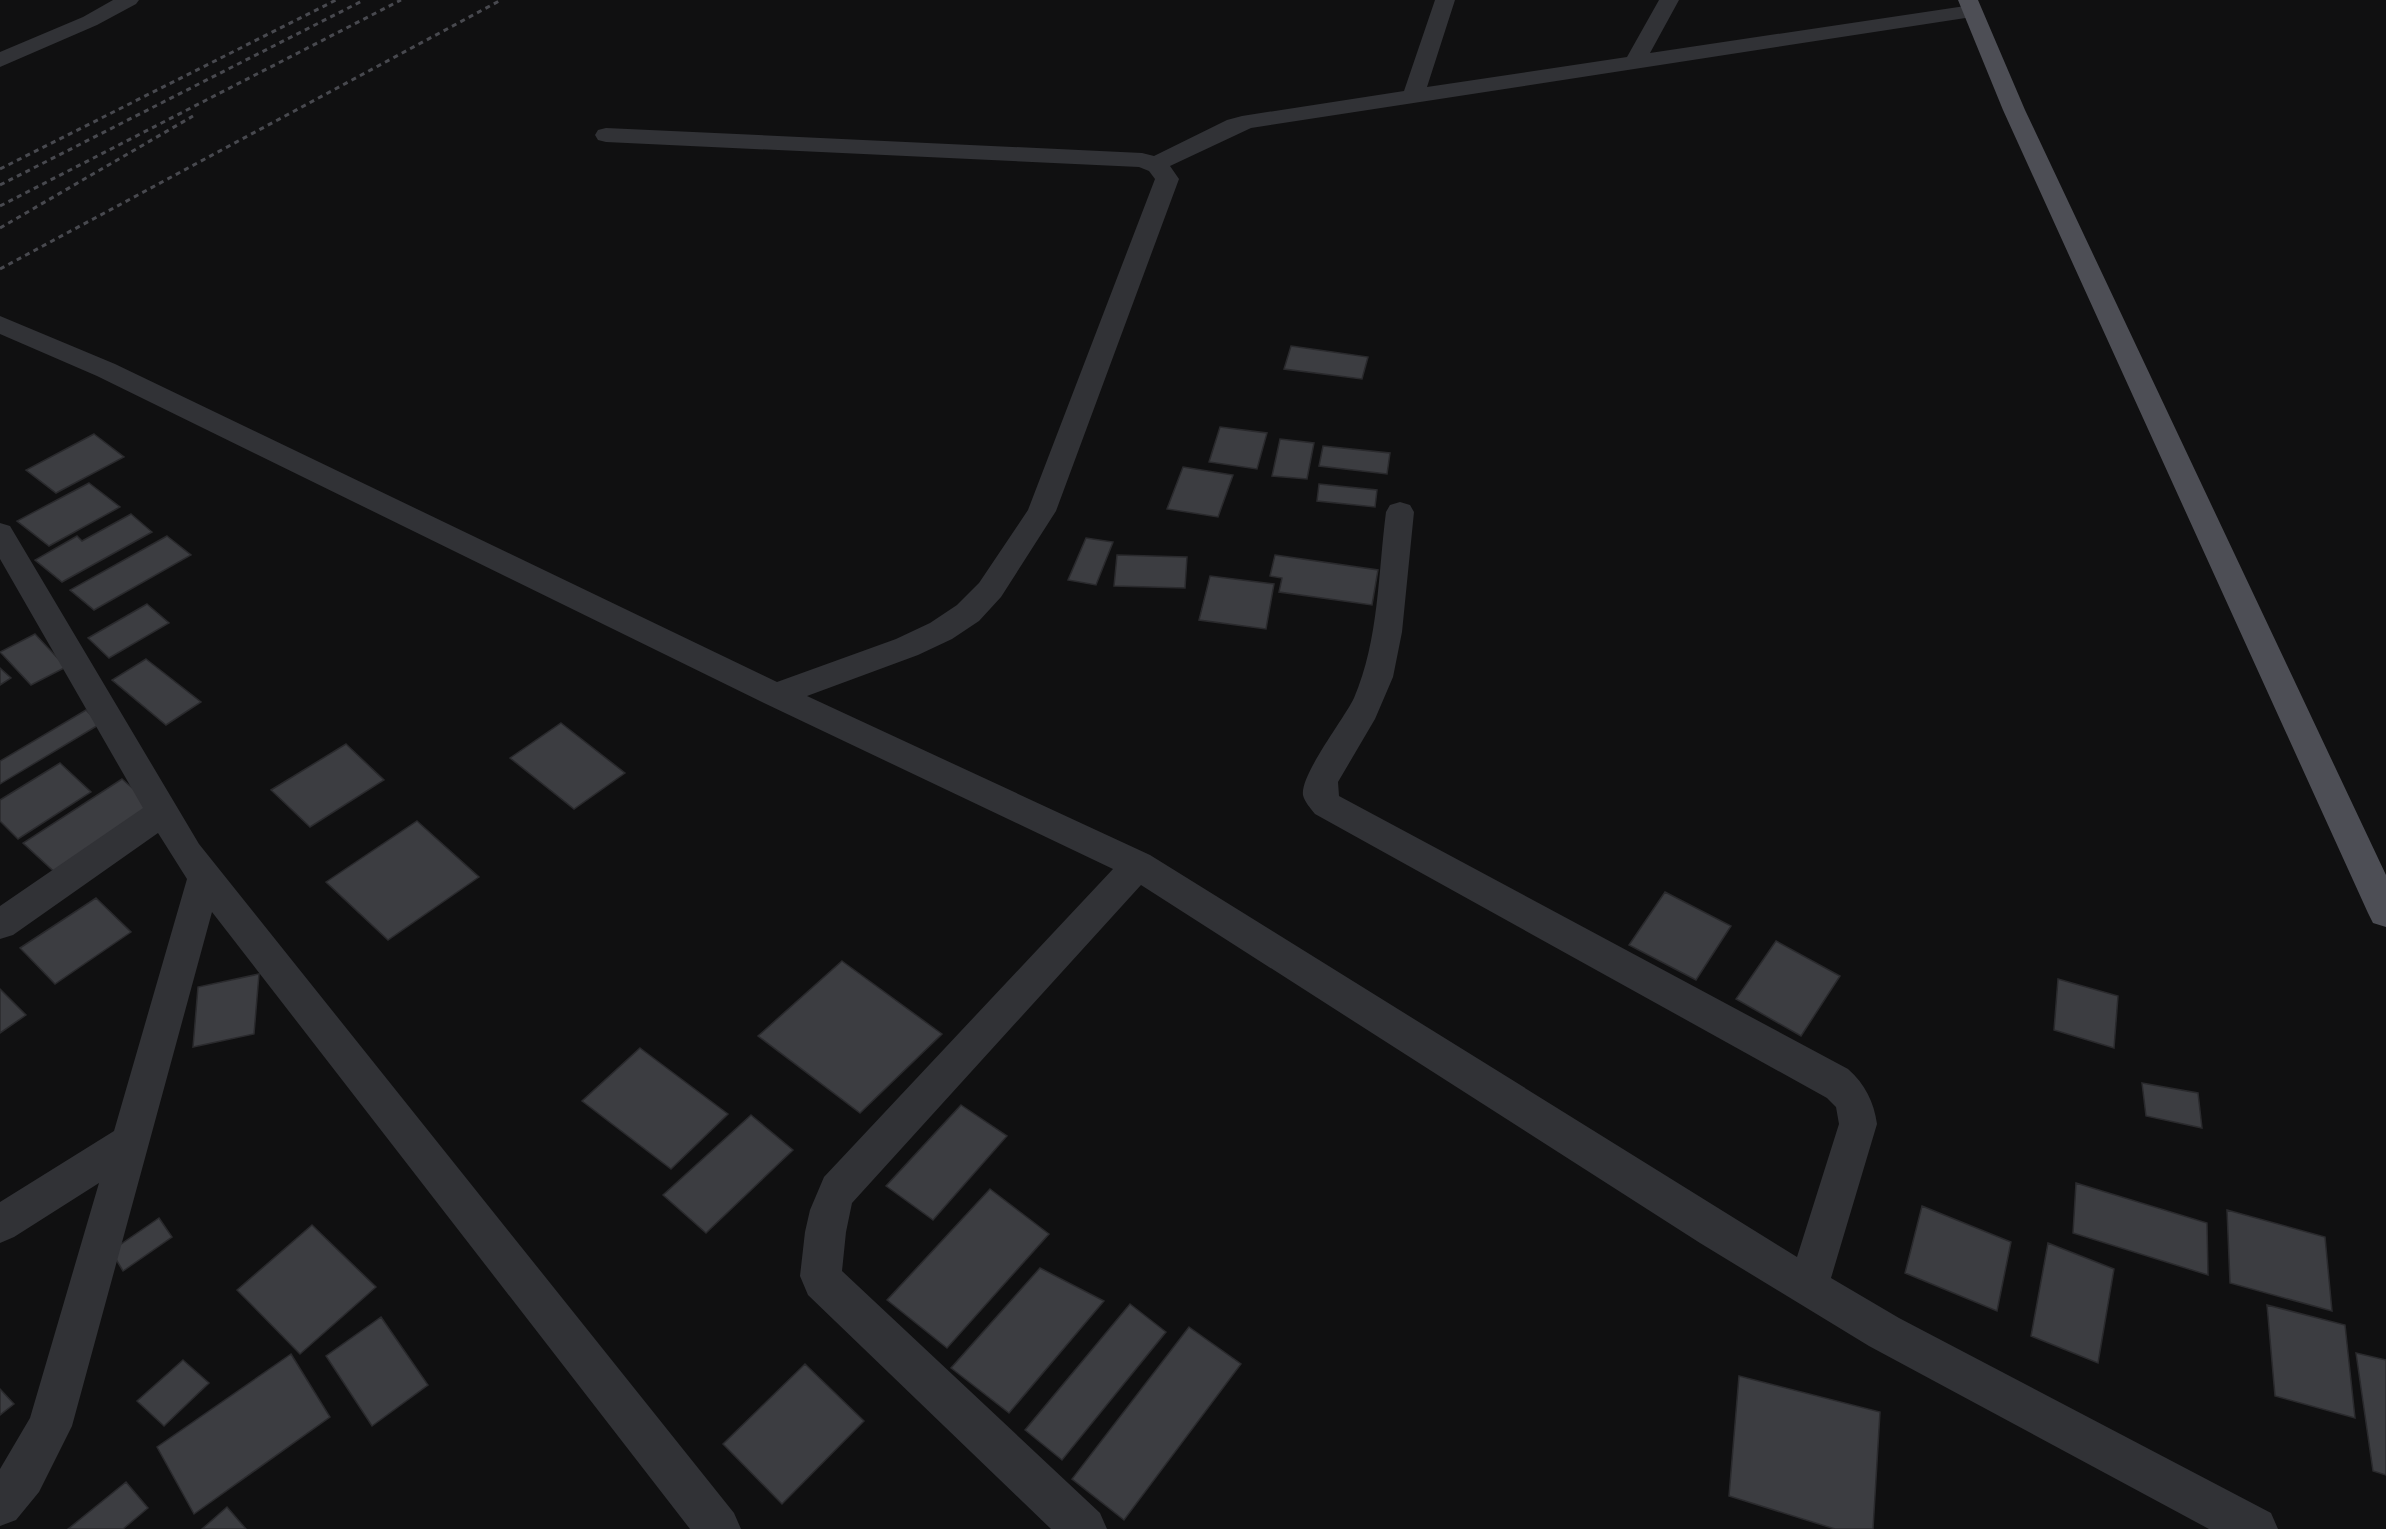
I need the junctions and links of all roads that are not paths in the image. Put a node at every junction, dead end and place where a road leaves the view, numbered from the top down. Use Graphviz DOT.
graph roads {
  1 [pos="129,0"];
  2 [pos="1445,0"];
  3 [pos="1669,0"];
  4 [pos="1970,5"];
  5 [pos="0,60"];
  6 [pos="1635,62"];
  7 [pos="1413,96"];
  8 [pos="606,135"];
  9 [pos="1156,164"];
  10 [pos="7,336"];
  11 [pos="1400,512"];
  12 [pos="0,533"];
  13 [pos="775,695"];
  14 [pos="163,813"];
  15 [pos="1138,865"];
  16 [pos="205,876"];
  17 [pos="2386,913"];
  18 [pos="0,925"];
  19 [pos="130,1142"];
  20 [pos="0,1224"];
  21 [pos="1808,1287"];
  22 [pos="0,1504"];
  23 [pos="718,1529"];
  24 [pos="1084,1529"];
  25 [pos="2255,1529"];
  1 -- 5 [label="street"];
  2 -- 7 [label="street"];
  3 -- 6 [label="street"];
  4 -- 6 [label="street"];
  4 -- 17 [label="main road"];
  6 -- 7 [label="street"];
  7 -- 9 [label="street"];
  8 -- 9 [label="street"];
  9 -- 13 [label="street"];
  10 -- 13 [label="street"];
  11 -- 21 [label="street"];
  12 -- 14 [label="street"];
  13 -- 15 [label="street"];
  14 -- 16 [label="street"];
  14 -- 18 [label="street"];
  15 -- 21 [label="street"];
  15 -- 24 [label="street"];
  16 -- 19 [label="street"];
  16 -- 23 [label="street"];
  19 -- 20 [label="street"];
  19 -- 22 [label="street"];
  21 -- 25 [label="street"];
}
